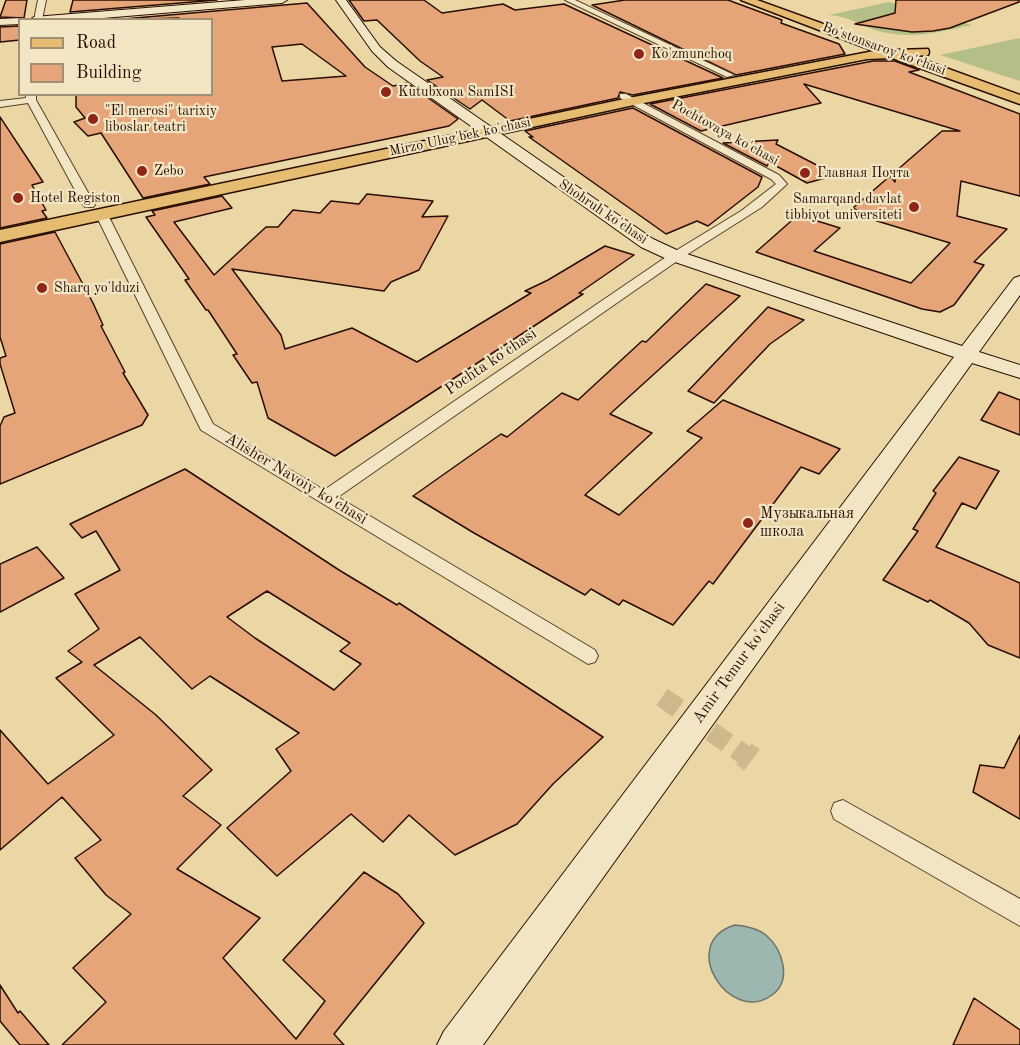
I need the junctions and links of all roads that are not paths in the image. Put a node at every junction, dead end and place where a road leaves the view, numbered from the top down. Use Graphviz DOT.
graph roads {
  1 [pos="42,0"];
  2 [pos="282,0"];
  3 [pos="341,0"];
  4 [pos="569,0"];
  5 [pos="747,0"];
  6 [pos="770,0"];
  7 [pos="37,18"];
  8 [pos="50,18"];
  9 [pos="18,21"];
  10 [pos="0,22"];
  11 [pos="877,46"];
  12 [pos="899,49"];
  13 [pos="923,52"];
  14 [pos="730,75"];
  15 [pos="1020,88"];
  16 [pos="31,97"];
  17 [pos="628,99"];
  18 [pos="1020,100"];
  19 [pos="0,104"];
  20 [pos="481,128"];
  21 [pos="95,209"];
  22 [pos="0,225"];
  23 [pos="0,236"];
  24 [pos="675,256"];
  25 [pos="1020,282"];
  26 [pos="966,353"];
  27 [pos="1020,372"];
  28 [pos="326,496"];
  29 [pos="588,656"];
  30 [pos="843,811"];
  31 [pos="1020,913"];
  32 [pos="458,1045"];
  1 -- 7 [label="street"];
  2 -- 8 [label="main road"];
  3 -- 20 [label="main road, Shohruh ko'chasi"];
  4 -- 14 [label="street"];
  5 -- 11 [label="main road, Bo'stonsaroy ko'chasi"];
  6 -- 12 [label="main road, Bo'stonsaroy ko'chasi"];
  9 -- 10 [label="main road"];
  11 -- 12 [label="main road, Mirzo Ulug'bek ko'chasi"];
  11 -- 14 [label="main road, Mirzo Ulug'bek ko'chasi"];
  12 -- 13 [label="main road, Mirzo Ulug'bek ko'chasi"];
  12 -- 17 [label="main road, Mirzo Ulug'bek ko'chasi"];
  12 -- 18 [label="main road, Bo'stonsaroy ko'chasi"];
  13 -- 15 [label="main road, Bo'stonsaroy ko'chasi"];
  14 -- 17 [label="main road, Mirzo Ulug'bek ko'chasi"];
  16 -- 19 [label="street"];
  16 -- 21 [label="street, Alisher Navoiy ko'chasi"];
  17 -- 20 [label="main road, Mirzo Ulug'bek ko'chasi"];
  17 -- 24 [label="street, Pochtovaya ko'chasi"];
  20 -- 21 [label="main road, Mirzo Ulug'bek ko'chasi"];
  20 -- 24 [label="main road, Shohruh ko'chasi"];
  21 -- 22 [label="main road, Mirzo Ulug'bek ko'chasi"];
  21 -- 23 [label="main road, Mirzo Ulug'bek ko'chasi"];
  21 -- 28 [label="street, Alisher Navoiy ko'chasi"];
  24 -- 26 [label="main road, Shohruh ko'chasi"];
  24 -- 28 [label="street, Pochta ko'chasi"];
  25 -- 26 [label="main road, Amir Temur ko'chasi"];
  26 -- 27 [label="main road, Shohruh ko'chasi"];
  26 -- 32 [label="main road, Amir Temur ko'chasi"];
  28 -- 29 [label="street, Alisher Navoiy ko'chasi"];
  30 -- 31 [label="street"];
}
